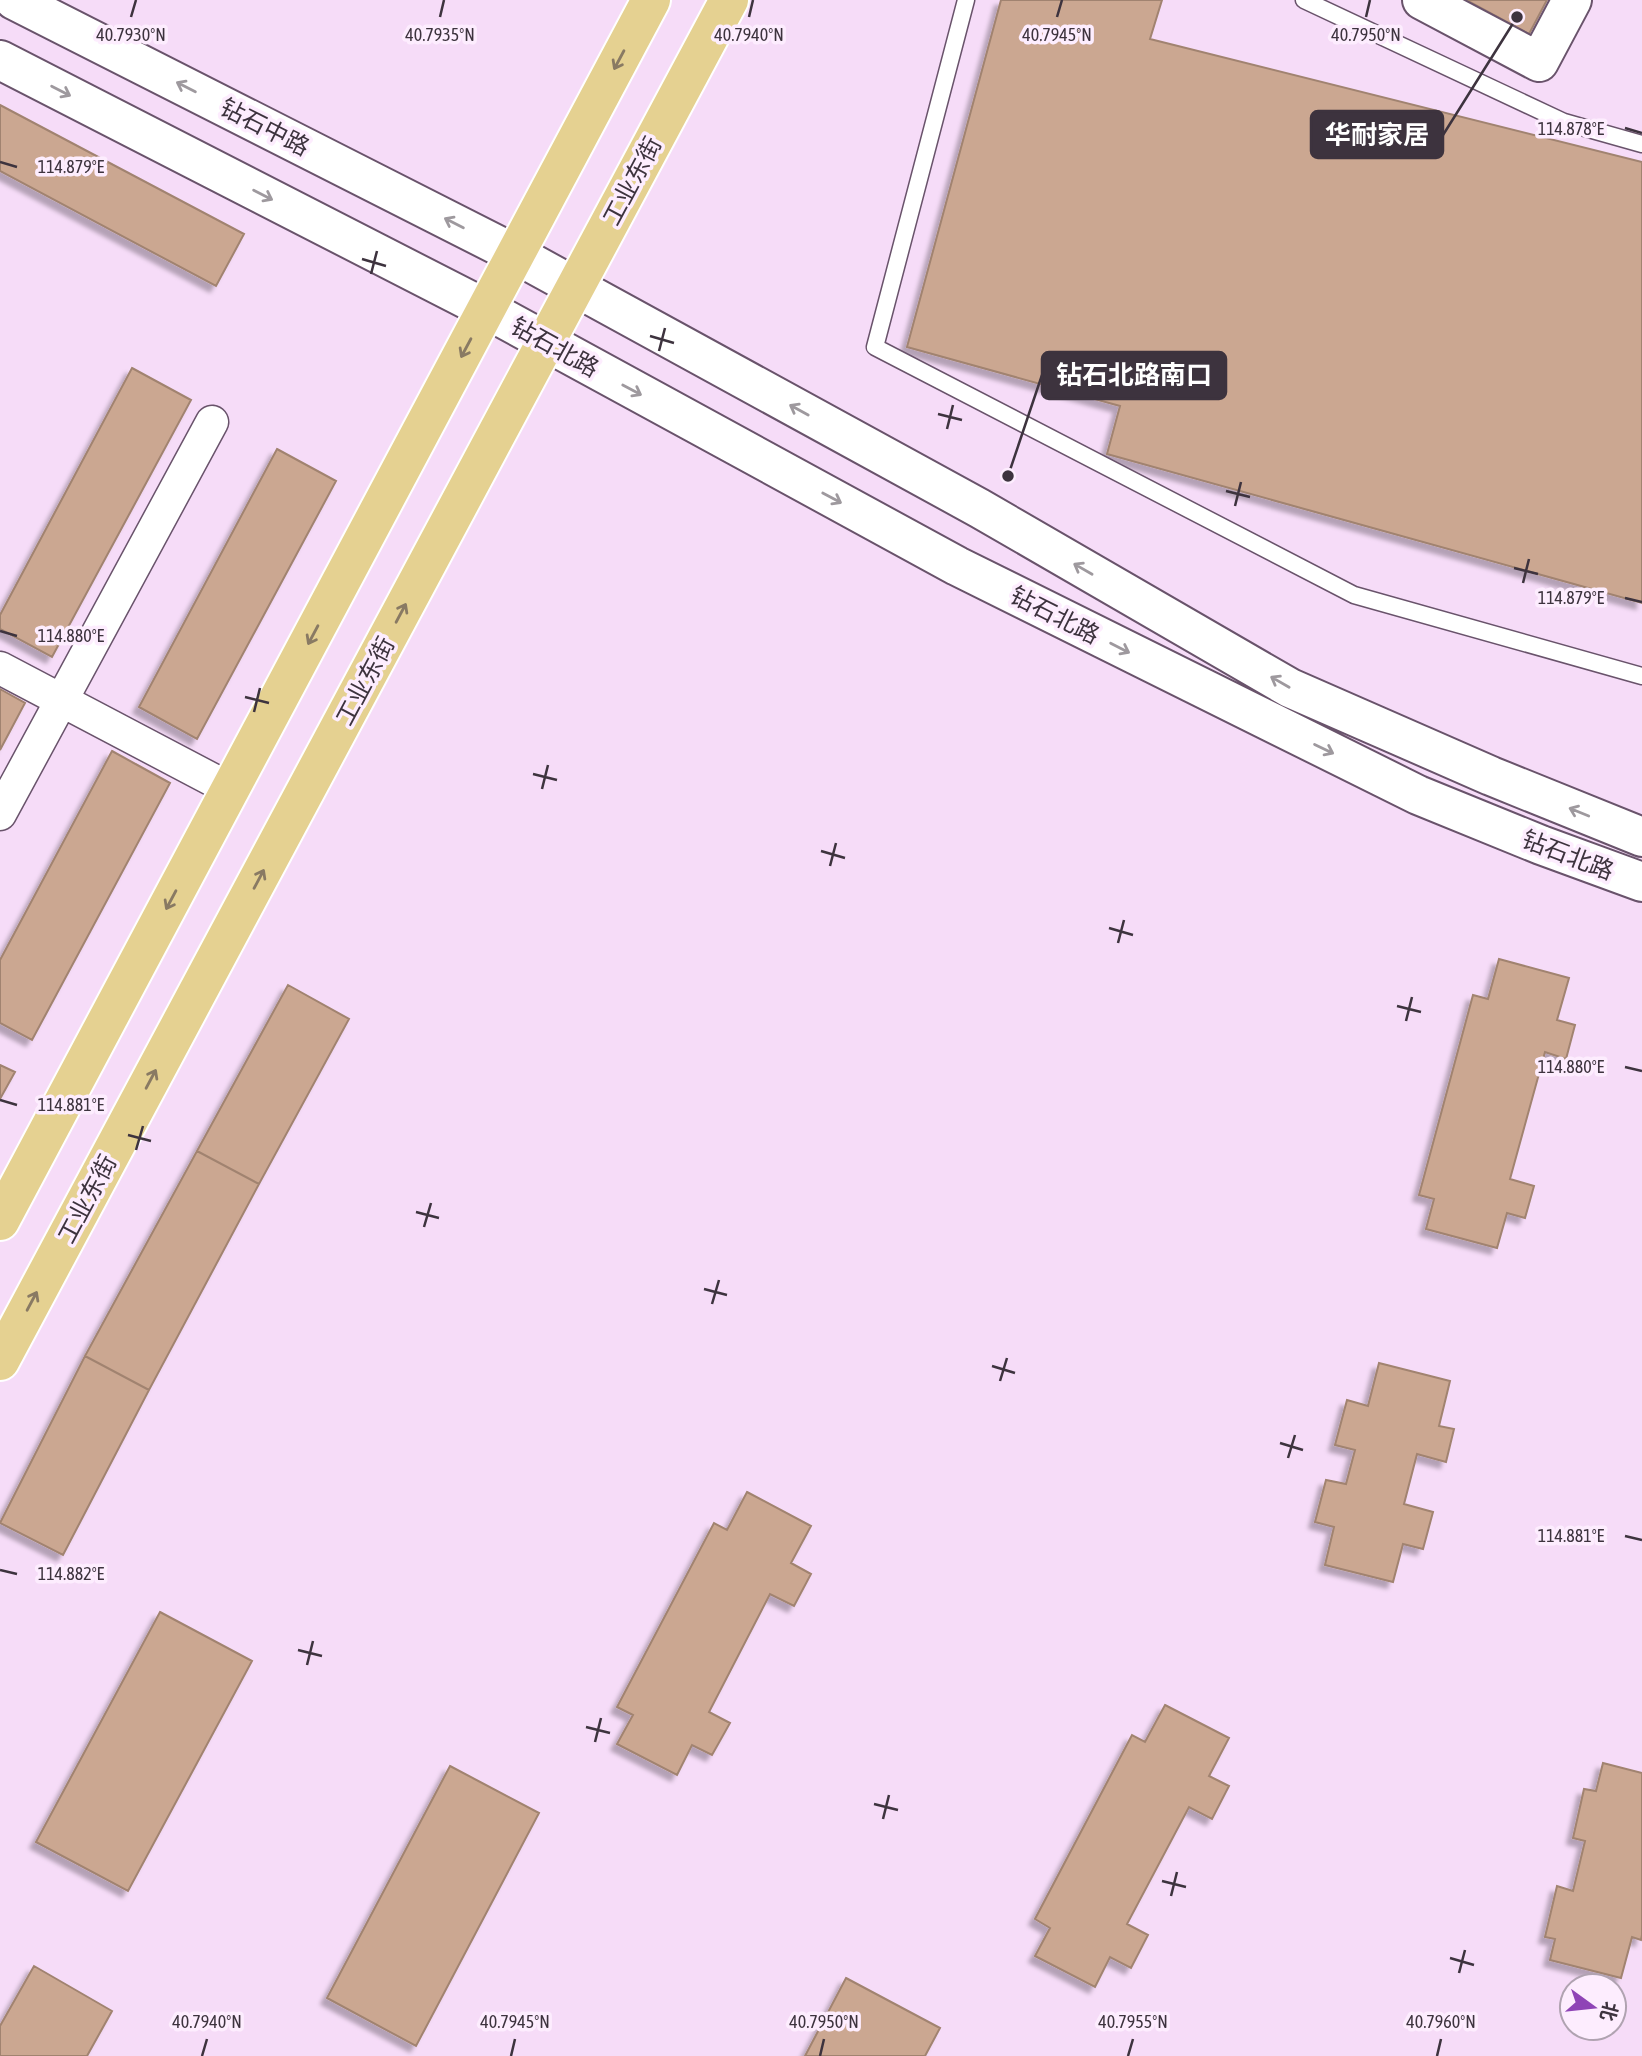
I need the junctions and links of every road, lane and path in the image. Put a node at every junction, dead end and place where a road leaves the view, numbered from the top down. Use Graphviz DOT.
graph roads {
  1 [pos="14,0"];
  2 [pos="651,0"];
  3 [pos="729,0"];
  4 [pos="966,0"];
  5 [pos="1304,0"];
  6 [pos="1422,0"];
  7 [pos="1572,0"];
  8 [pos="0,60"];
  9 [pos="1642,144"];
  10 [pos="515,254"];
  11 [pos="574,288"];
  12 [pos="486,309"];
  13 [pos="546,343"];
  14 [pos="212,422"];
  15 [pos="0,668"];
  16 [pos="1642,676"];
  17 [pos="61,700"];
  18 [pos="230,789"];
  19 [pos="0,814"];
  20 [pos="1642,837"];
  21 [pos="1642,882"];
  22 [pos="0,1222"];
  23 [pos="0,1361"];
  10 -- 1 [label="main road, 钻石中路, one-way"];
  2 -- 10 [label="main road, one-way"];
  3 -- 11 [label="main road, 工业东街"];
  4 -- 16 [label="lane"];
  5 -- 9 [label="lane"];
  6 -- 7 [label="main road"];
  8 -- 12 [label="main road, one-way"];
  10 -- 11 [label="main road, 钻石北路"];
  10 -- 12 [label="main road"];
  11 -- 13 [label="main road, 工业东街"];
  20 -- 11 [label="main road, 钻石北路, one-way"];
  12 -- 13 [label="main road, 钻石北路"];
  12 -- 18 [label="main road, one-way"];
  13 -- 21 [label="main road, 钻石北路, one-way"];
  23 -- 13 [label="main road, 工业东街, one-way"];
  14 -- 17 [label="street"];
  15 -- 17 [label="street"];
  17 -- 18 [label="street"];
  17 -- 19 [label="street"];
  18 -- 22 [label="main road, one-way"];
}
